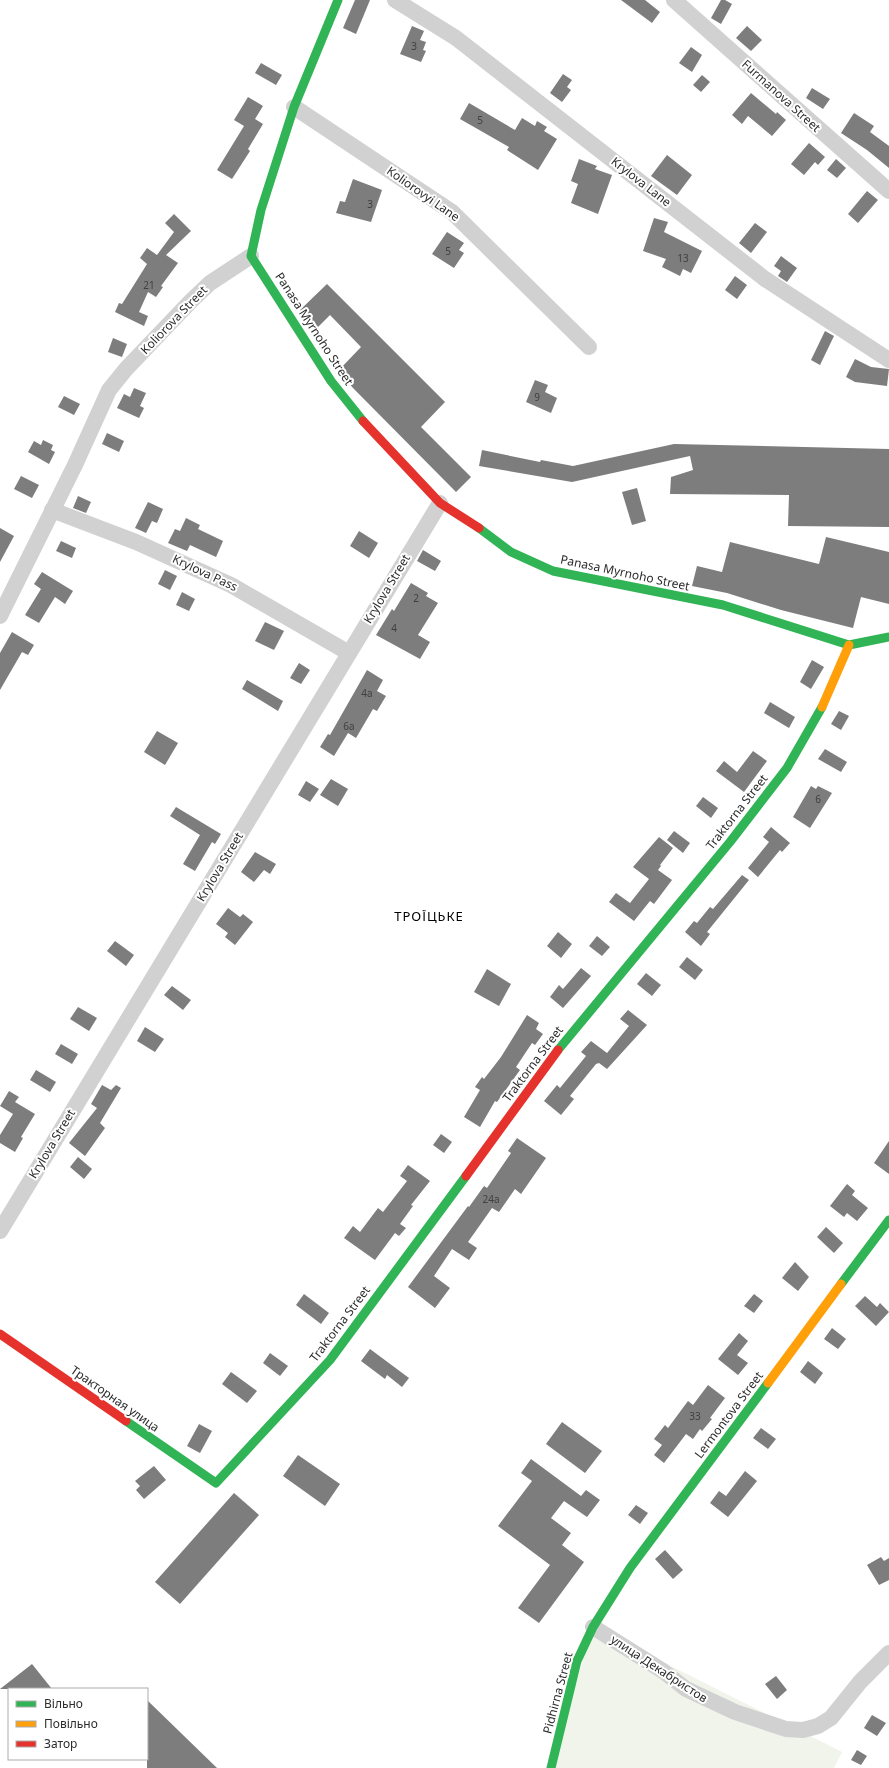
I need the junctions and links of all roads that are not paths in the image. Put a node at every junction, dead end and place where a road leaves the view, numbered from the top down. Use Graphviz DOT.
graph roads {
  1 [pos="338,0"];
  2 [pos="395,0"];
  3 [pos="674,0"];
  4 [pos="294,108"];
  5 [pos="889,191"];
  6 [pos="251,256"];
  7 [pos="589,347"];
  8 [pos="889,360"];
  9 [pos="440,502"];
  10 [pos="52,510"];
  11 [pos="0,616"];
  12 [pos="889,637"];
  13 [pos="848,645"];
  14 [pos="349,653"];
  15 [pos="889,1220"];
  16 [pos="0,1231"];
  17 [pos="0,1334"];
  18 [pos="216,1483"];
  19 [pos="593,1627"];
  20 [pos="889,1653"];
  21 [pos="551,1768"];
  1 -- 4 [label="street"];
  2 -- 8 [label="street, Krylova Lane"];
  3 -- 5 [label="street, Furmanova Street"];
  4 -- 6 [label="street"];
  4 -- 7 [label="street, Koliorovyi Lane"];
  6 -- 9 [label="street, Panasa Myrnoho Street"];
  6 -- 10 [label="street, Koliorova Street"];
  9 -- 13 [label="street, Panasa Myrnoho Street"];
  9 -- 14 [label="street, Krylova Street"];
  10 -- 11 [label="street, Koliorova Street"];
  10 -- 14 [label="street, Krylova Pass"];
  12 -- 13 [label="street, Panasa Myrnoho Street"];
  13 -- 18 [label="street, Traktorna Street"];
  14 -- 16 [label="street, Krylova Street"];
  15 -- 19 [label="street, Lermontova Street"];
  17 -- 18 [label="street, Тракторная улица"];
  19 -- 20 [label="street, улица Декабристов"];
  19 -- 21 [label="street, Pidhirna Street"];
}
